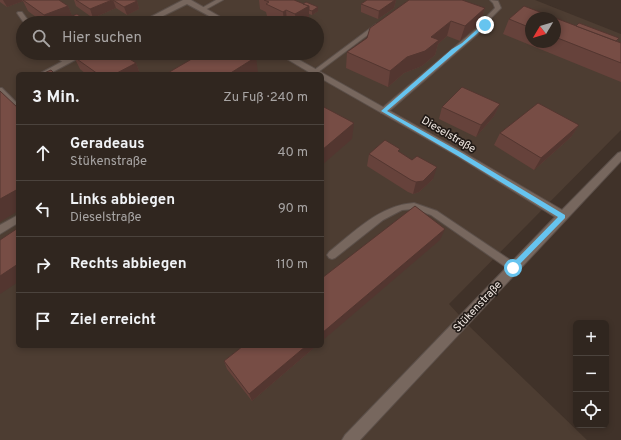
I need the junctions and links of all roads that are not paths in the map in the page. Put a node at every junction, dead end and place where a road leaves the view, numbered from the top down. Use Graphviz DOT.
graph roads {
  1 [pos="186,0"];
  2 [pos="220,0"];
  3 [pos="493,0"];
  4 [pos="203,9"];
  5 [pos="20,13"];
  6 [pos="22,16"];
  7 [pos="156,16"];
  8 [pos="215,16"];
  9 [pos="381,22"];
  10 [pos="63,60"];
  11 [pos="70,60"];
  12 [pos="293,60"];
  13 [pos="66,62"];
  14 [pos="47,72"];
  15 [pos="314,72"];
  16 [pos="320,72"];
  17 [pos="324,77"];
  18 [pos="0,90"];
  19 [pos="16,106"];
  20 [pos="384,111"];
  21 [pos="621,155"];
  22 [pos="562,216"];
  23 [pos="16,220"];
  24 [pos="0,230"];
  25 [pos="332,255"];
  26 [pos="513,268"];
  27 [pos="350,440"];
  1 -- 4 [label="street"];
  1 -- 7 [label="street"];
  2 -- 4 [label="lane"];
  3 -- 20 [label="lane"];
  4 -- 8 [label="street"];
  5 -- 6 [label="lane"];
  9 -- 16 [label="lane"];
  10 -- 13 [label="lane"];
  11 -- 13 [label="street"];
  12 -- 15 [label="street, Dieselstraße"];
  13 -- 14 [label="street"];
  17 -- 20 [label="street, Dieselstraße"];
  18 -- 19 [label="lane"];
  20 -- 22 [label="street, Dieselstraße"];
  21 -- 22 [label="street, Stükenstraße"];
  22 -- 26 [label="street, Stükenstraße"];
  23 -- 24 [label="lane"];
  25 -- 26 [label="lane"];
  26 -- 27 [label="street, Stükenstraße"];
}
